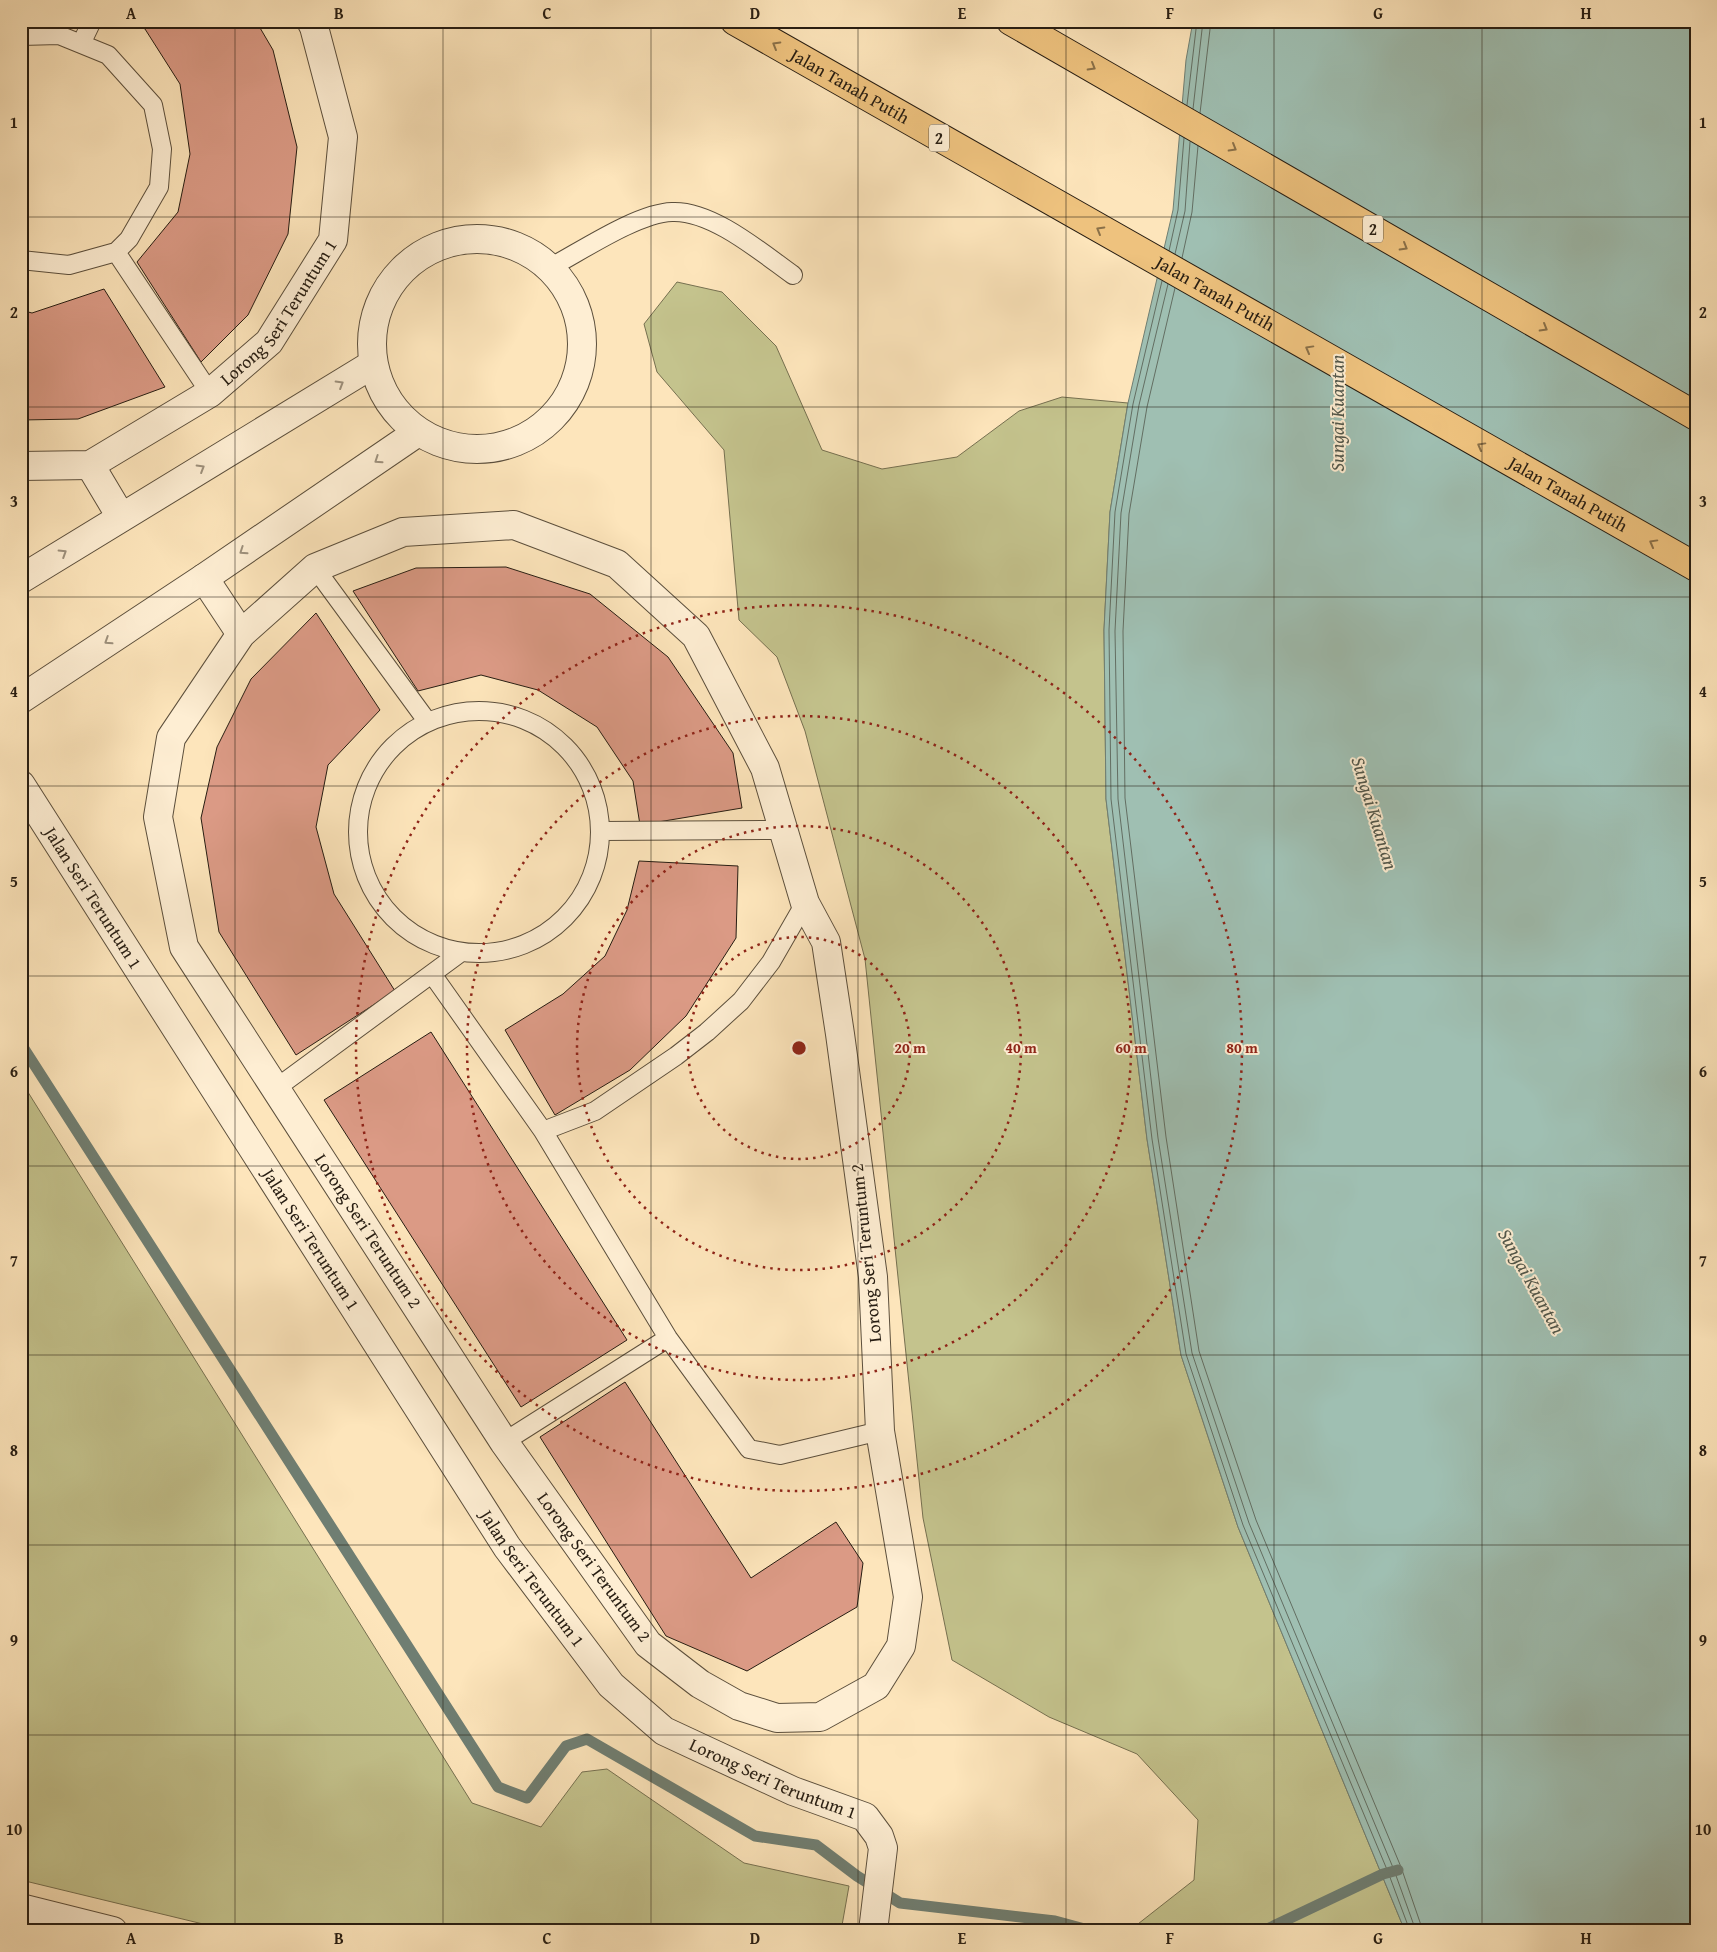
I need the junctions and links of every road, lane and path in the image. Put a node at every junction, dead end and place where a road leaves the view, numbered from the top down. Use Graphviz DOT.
graph roads {
  1 [pos="92,21"];
  2 [pos="311,21"];
  3 [pos="735,21"];
  4 [pos="1010,21"];
  5 [pos="21,36"];
  6 [pos="81,44"];
  7 [pos="116,252"];
  8 [pos="21,260"];
  9 [pos="551,267"];
  10 [pos="793,274"];
  11 [pos="373,364"];
  12 [pos="210,393"];
  13 [pos="1696,416"];
  14 [pos="418,432"];
  15 [pos="90,465"];
  16 [pos="21,466"];
  17 [pos="121,517"];
  18 [pos="1696,567"];
  19 [pos="315,568"];
  20 [pos="21,578"];
  21 [pos="204,578"];
  22 [pos="241,634"];
  23 [pos="21,699"];
  24 [pos="427,721"];
  25 [pos="21,785"];
  26 [pos="783,830"];
  27 [pos="601,831"];
  28 [pos="805,903"];
  29 [pos="460,953"];
  30 [pos="432,974"];
  31 [pos="275,1089"];
  32 [pos="544,1131"];
  33 [pos="668,1338"];
  34 [pos="880,1431"];
  35 [pos="504,1442"];
  36 [pos="611,1685"];
  37 [pos="21,1908"];
  38 [pos="874,1923"];
  39 [pos="73,1926"];
  40 [pos="113,1931"];
  1 -- 6 [label="lane"];
  2 -- 12 [label="street, Lorong Seri Teruntum 1"];
  18 -- 3 [label="highway, Jalan Tanah Putih / 2, one-way"];
  4 -- 13 [label="highway, 2, one-way"];
  5 -- 6 [label="lane"];
  6 -- 7 [label="lane"];
  7 -- 8 [label="lane"];
  7 -- 12 [label="lane"];
  9 -- 10 [label="lane"];
  9 -- 11 [label="street"];
  9 -- 14 [label="street"];
  11 -- 14 [label="street"];
  17 -- 11 [label="street, one-way"];
  12 -- 15 [label="street, Lorong Seri Teruntum 1"];
  14 -- 21 [label="street, one-way"];
  15 -- 16 [label="street"];
  15 -- 17 [label="street"];
  20 -- 17 [label="street, one-way"];
  19 -- 22 [label="street, Lorong Seri Teruntum 2"];
  19 -- 24 [label="lane"];
  19 -- 26 [label="street, Lorong Seri Teruntum 2"];
  21 -- 22 [label="street"];
  21 -- 23 [label="street, one-way"];
  22 -- 31 [label="street, Lorong Seri Teruntum 2"];
  24 -- 27 [label="lane"];
  24 -- 29 [label="lane"];
  25 -- 36 [label="street, Jalan Seri Teruntum 1"];
  26 -- 27 [label="lane"];
  26 -- 28 [label="street, Lorong Seri Teruntum 2"];
  27 -- 29 [label="lane"];
  28 -- 32 [label="lane"];
  28 -- 34 [label="street, Lorong Seri Teruntum 2"];
  29 -- 30 [label="lane"];
  30 -- 31 [label="lane"];
  30 -- 32 [label="lane"];
  31 -- 35 [label="street, Lorong Seri Teruntum 2"];
  32 -- 33 [label="lane"];
  33 -- 34 [label="lane"];
  33 -- 35 [label="lane"];
  34 -- 35 [label="street, Lorong Seri Teruntum 2"];
  36 -- 38 [label="street, Lorong Seri Teruntum 1"];
  37 -- 39 [label="street"];
  39 -- 40 [label="street"];
}
